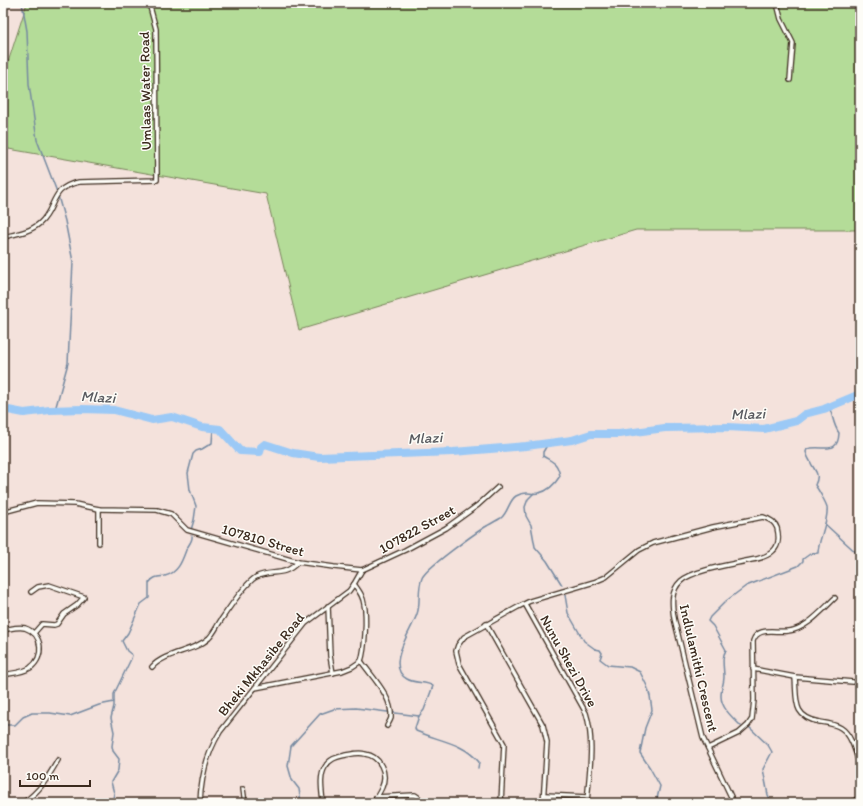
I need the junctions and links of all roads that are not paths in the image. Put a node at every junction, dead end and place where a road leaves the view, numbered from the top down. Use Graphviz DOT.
graph roads {
  1 [pos="149,3"];
  2 [pos="777,3"];
  3 [pos="790,80"];
  4 [pos="3,237"];
  5 [pos="498,487"];
  6 [pos="99,509"];
  7 [pos="3,512"];
  8 [pos="99,543"];
  9 [pos="298,562"];
  10 [pos="362,570"];
  11 [pos="354,584"];
  12 [pos="31,592"];
  13 [pos="836,598"];
  14 [pos="525,604"];
  15 [pos="328,606"];
  16 [pos="486,624"];
  17 [pos="3,630"];
  18 [pos="34,633"];
  19 [pos="361,661"];
  20 [pos="152,667"];
  21 [pos="754,669"];
  22 [pos="333,673"];
  23 [pos="3,675"];
  24 [pos="795,677"];
  25 [pos="853,682"];
  26 [pos="255,688"];
  27 [pos="387,726"];
  28 [pos="708,748"];
  29 [pos="58,760"];
  30 [pos="860,766"];
  31 [pos="243,789"];
  32 [pos="545,795"];
  33 [pos="376,797"];
  34 [pos="587,797"];
  35 [pos="860,798"];
  36 [pos="23,803"];
  37 [pos="200,803"];
  38 [pos="245,803"];
  39 [pos="323,803"];
  40 [pos="373,803"];
  41 [pos="422,803"];
  42 [pos="501,803"];
  43 [pos="544,803"];
  44 [pos="587,803"];
  45 [pos="734,803"];
  46 [pos="850,803"];
  1 -- 4 [label="street, Umlaas Water Road"];
  2 -- 3 [label="street"];
  5 -- 10 [label="street, 107822 Street"];
  6 -- 7 [label="street"];
  6 -- 8 [label="street"];
  6 -- 9 [label="street, 107810 Street"];
  9 -- 10 [label="street, 107810 Street"];
  9 -- 20 [label="street"];
  10 -- 11 [label="street, Bheki Mkhasibe Road"];
  11 -- 15 [label="street, Bheki Mkhasibe Road"];
  11 -- 19 [label="street"];
  12 -- 18 [label="street"];
  13 -- 21 [label="street"];
  14 -- 16 [label="street, Indlulamithi Crescent"];
  14 -- 28 [label="street, Indlulamithi Crescent"];
  14 -- 34 [label="street, Nunu Shezi Drive"];
  15 -- 22 [label="street"];
  15 -- 26 [label="street, Bheki Mkhasibe Road"];
  16 -- 32 [label="street"];
  16 -- 42 [label="street, Indlulamithi Crescent"];
  17 -- 18 [label="street"];
  18 -- 23 [label="street"];
  19 -- 22 [label="street"];
  19 -- 27 [label="street"];
  21 -- 24 [label="street"];
  21 -- 28 [label="street"];
  22 -- 26 [label="street"];
  24 -- 25 [label="street"];
  24 -- 30 [label="street"];
  26 -- 37 [label="street, Bheki Mkhasibe Road"];
  28 -- 45 [label="street, Indlulamithi Crescent"];
  29 -- 36 [label="street"];
  31 -- 38 [label="street"];
  32 -- 34 [label="street"];
  32 -- 43 [label="street"];
  33 -- 39 [label="street"];
  33 -- 40 [label="street"];
  33 -- 41 [label="street"];
  34 -- 44 [label="street, Nunu Shezi Drive"];
  35 -- 46 [label="street"];
}
